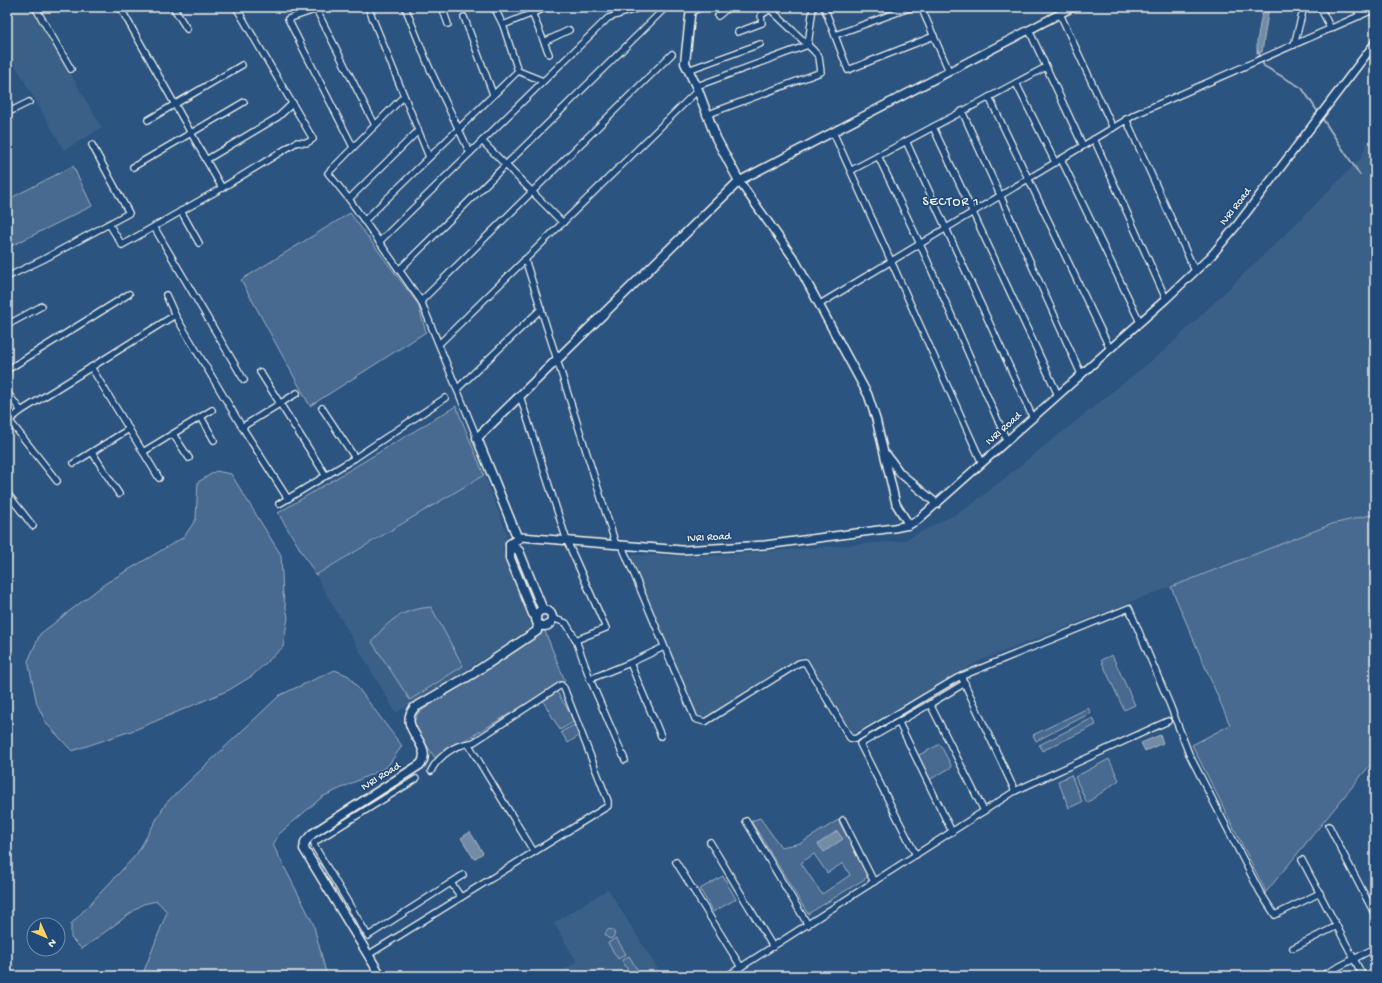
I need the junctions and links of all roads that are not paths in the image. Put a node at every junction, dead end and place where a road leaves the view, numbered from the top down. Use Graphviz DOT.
graph roads {
  1 [pos="35,7"];
  2 [pos="120,7"];
  3 [pos="173,7"];
  4 [pos="236,7"];
  5 [pos="323,7"];
  6 [pos="368,7"];
  7 [pos="405,7"];
  8 [pos="442,7"];
  9 [pos="494,7"];
  10 [pos="548,7"];
  11 [pos="642,7"];
  12 [pos="666,7"];
  13 [pos="701,7"];
  14 [pos="729,7"];
  15 [pos="813,7"];
  16 [pos="824,7"];
  17 [pos="912,7"];
  18 [pos="922,7"];
  19 [pos="1073,7"];
  20 [pos="1304,7"];
  21 [pos="1320,7"];
  22 [pos="1356,7"];
  23 [pos="768,8"];
  24 [pos="316,9"];
  25 [pos="1375,9"];
  26 [pos="690,10"];
  27 [pos="1060,14"];
  28 [pos="532,15"];
  29 [pos="718,16"];
  30 [pos="1360,16"];
  31 [pos="464,17"];
  32 [pos="448,24"];
  33 [pos="504,25"];
  34 [pos="187,29"];
  35 [pos="1331,29"];
  36 [pos="569,30"];
  37 [pos="1029,30"];
  38 [pos="738,32"];
  39 [pos="835,35"];
  40 [pos="934,36"];
  41 [pos="544,42"];
  42 [pos="1375,43"];
  43 [pos="760,44"];
  44 [pos="808,45"];
  45 [pos="1294,45"];
  46 [pos="549,54"];
  47 [pos="672,54"];
  48 [pos="242,65"];
  49 [pos="1046,67"];
  50 [pos="71,69"];
  51 [pos="688,70"];
  52 [pos="518,71"];
  53 [pos="949,71"];
  54 [pos="543,81"];
  55 [pos="1016,83"];
  56 [pos="698,88"];
  57 [pos="493,94"];
  58 [pos="404,96"];
  59 [pos="989,97"];
  60 [pos="29,102"];
  61 [pos="244,102"];
  62 [pos="293,103"];
  63 [pos="175,106"];
  64 [pos="962,111"];
  65 [pos="7,113"];
  66 [pos="706,115"];
  67 [pos="1126,119"];
  68 [pos="148,120"];
  69 [pos="375,125"];
  70 [pos="933,127"];
  71 [pos="458,128"];
  72 [pos="1113,128"];
  73 [pos="418,131"];
  74 [pos="833,132"];
  75 [pos="191,133"];
  76 [pos="1094,139"];
  77 [pos="482,141"];
  78 [pos="906,141"];
  79 [pos="92,145"];
  80 [pos="1083,146"];
  81 [pos="353,147"];
  82 [pos="470,153"];
  83 [pos="878,156"];
  84 [pos="429,157"];
  85 [pos="1061,159"];
  86 [pos="206,160"];
  87 [pos="1055,162"];
  88 [pos="507,166"];
  89 [pos="133,167"];
  90 [pos="852,170"];
  91 [pos="1028,178"];
  92 [pos="739,181"];
  93 [pos="222,188"];
  94 [pos="533,193"];
  95 [pos="1000,195"];
  96 [pos="348,199"];
  97 [pos="181,211"];
  98 [pos="973,211"];
  99 [pos="364,221"];
  100 [pos="562,223"];
  101 [pos="109,224"];
  102 [pos="154,227"];
  103 [pos="946,228"];
  104 [pos="379,242"];
  105 [pos="199,243"];
  106 [pos="920,244"];
  107 [pos="525,259"];
  108 [pos="892,260"];
  109 [pos="399,270"];
  110 [pos="1195,271"];
  111 [pos="7,277"];
  112 [pos="129,294"];
  113 [pos="166,295"];
  114 [pos="1166,298"];
  115 [pos="421,301"];
  116 [pos="820,304"];
  117 [pos="42,306"];
  118 [pos="541,309"];
  119 [pos="175,315"];
  120 [pos="1140,322"];
  121 [pos="7,325"];
  122 [pos="439,344"];
  123 [pos="1110,349"];
  124 [pos="557,360"];
  125 [pos="91,367"];
  126 [pos="7,370"];
  127 [pos="260,372"];
  128 [pos="1081,374"];
  129 [pos="244,380"];
  130 [pos="457,389"];
  131 [pos="7,392"];
  132 [pos="297,393"];
  133 [pos="1058,395"];
  134 [pos="520,396"];
  135 [pos="445,398"];
  136 [pos="280,404"];
  137 [pos="322,408"];
  138 [pos="212,410"];
  139 [pos="21,411"];
  140 [pos="201,417"];
  141 [pos="1033,418"];
  142 [pos="8,421"];
  143 [pos="242,427"];
  144 [pos="129,429"];
  145 [pos="173,434"];
  146 [pos="477,438"];
  147 [pos="214,440"];
  148 [pos="1007,441"];
  149 [pos="92,452"];
  150 [pos="143,452"];
  151 [pos="884,452"];
  152 [pos="189,458"];
  153 [pos="355,458"];
  154 [pos="74,463"];
  155 [pos="982,463"];
  156 [pos="901,474"];
  157 [pos="326,476"];
  158 [pos="159,478"];
  159 [pos="57,481"];
  160 [pos="891,481"];
  161 [pos="7,494"];
  162 [pos="119,494"];
  163 [pos="288,499"];
  164 [pos="279,504"];
  165 [pos="937,504"];
  166 [pos="909,525"];
  167 [pos="33,526"];
  168 [pos="518,539"];
  169 [pos="567,541"];
  170 [pos="510,544"];
  171 [pos="619,546"];
  172 [pos="543,610"];
  173 [pos="552,618"];
  174 [pos="537,620"];
  175 [pos="576,640"];
  176 [pos="664,646"];
  177 [pos="630,663"];
  178 [pos="961,676"];
  179 [pos="590,679"];
  180 [pos="965,683"];
  181 [pos="930,704"];
  182 [pos="1168,721"];
  183 [pos="899,723"];
  184 [pos="661,736"];
  185 [pos="469,745"];
  186 [pos="625,760"];
  187 [pos="423,762"];
  188 [pos="416,779"];
  189 [pos="1016,791"];
  190 [pos="378,797"];
  191 [pos="984,811"];
  192 [pos="843,820"];
  193 [pos="746,821"];
  194 [pos="1329,826"];
  195 [pos="952,832"];
  196 [pos="710,842"];
  197 [pos="534,852"];
  198 [pos="916,855"];
  199 [pos="1302,860"];
  200 [pos="676,862"];
  201 [pos="463,875"];
  202 [pos="451,882"];
  203 [pos="874,882"];
  204 [pos="1320,893"];
  205 [pos="461,897"];
  206 [pos="1375,915"];
  207 [pos="808,924"];
  208 [pos="1337,926"];
  209 [pos="773,947"];
  210 [pos="1293,948"];
  211 [pos="1375,948"];
  212 [pos="368,955"];
  213 [pos="1354,959"];
  214 [pos="741,967"];
  215 [pos="1325,975"];
  216 [pos="381,976"];
  217 [pos="727,976"];
  218 [pos="1363,976"];
  1 -- 50 [label="street"];
  2 -- 63 [label="street"];
  3 -- 34 [label="street"];
  4 -- 62 [label="street"];
  5 -- 24 [label="street"];
  6 -- 58 [label="street"];
  7 -- 71 [label="street"];
  8 -- 32 [label="street"];
  9 -- 33 [label="street"];
  10 -- 28 [label="street"];
  11 -- 54 [label="street"];
  12 -- 88 [label="street"];
  13 -- 26 [label="street"];
  14 -- 29 [label="street"];
  15 -- 44 [label="street"];
  16 -- 39 [label="street"];
  17 -- 39 [label="street"];
  18 -- 40 [label="street"];
  19 -- 27 [label="street"];
  20 -- 45 [label="street"];
  21 -- 35 [label="street"];
  22 -- 30 [label="street"];
  23 -- 38 [label="street"];
  23 -- 44 [label="street"];
  24 -- 69 [label="street"];
  24 -- 81 [label="street"];
  25 -- 30 [label="street"];
  26 -- 51 [label="main road"];
  27 -- 37 [label="street"];
  27 -- 72 [label="street"];
  28 -- 33 [label="street"];
  28 -- 41 [label="street"];
  30 -- 35 [label="street"];
  31 -- 57 [label="street"];
  33 -- 52 [label="street"];
  35 -- 45 [label="street"];
  36 -- 41 [label="street"];
  37 -- 49 [label="street"];
  37 -- 53 [label="street"];
  39 -- 40 [label="street"];
  40 -- 53 [label="street"];
  41 -- 46 [label="street"];
  42 -- 110 [label="street, IVRI Road"];
  43 -- 51 [label="street"];
  44 -- 56 [label="street"];
  44 -- 66 [label="street"];
  45 -- 67 [label="street"];
  47 -- 94 [label="street"];
  48 -- 63 [label="street"];
  49 -- 55 [label="street"];
  49 -- 80 [label="street"];
  51 -- 56 [label="main road"];
  52 -- 54 [label="street"];
  52 -- 57 [label="street"];
  53 -- 74 [label="street"];
  54 -- 77 [label="street"];
  55 -- 59 [label="street"];
  55 -- 87 [label="street"];
  56 -- 66 [label="main road"];
  56 -- 100 [label="street"];
  57 -- 71 [label="street"];
  58 -- 69 [label="street"];
  58 -- 73 [label="street"];
  59 -- 64 [label="street"];
  59 -- 91 [label="street"];
  60 -- 65 [label="street"];
  61 -- 75 [label="street"];
  62 -- 86 [label="street"];
  62 -- 93 [label="street"];
  63 -- 68 [label="street"];
  63 -- 75 [label="street"];
  64 -- 70 [label="street"];
  64 -- 95 [label="street"];
  66 -- 92 [label="main road"];
  67 -- 72 [label="street"];
  67 -- 110 [label="street"];
  69 -- 81 [label="street"];
  70 -- 78 [label="street"];
  70 -- 98 [label="street"];
  71 -- 82 [label="street"];
  71 -- 84 [label="street"];
  72 -- 76 [label="street"];
  73 -- 84 [label="street"];
  73 -- 96 [label="street"];
  74 -- 90 [label="street"];
  74 -- 92 [label="street"];
  75 -- 86 [label="street"];
  75 -- 89 [label="street"];
  76 -- 80 [label="street"];
  76 -- 114 [label="street"];
  77 -- 82 [label="street"];
  77 -- 88 [label="street"];
  78 -- 83 [label="street"];
  78 -- 103 [label="street"];
  79 -- 101 [label="street"];
  80 -- 85 [label="street"];
  81 -- 96 [label="street"];
  82 -- 104 [label="street"];
  83 -- 90 [label="street"];
  83 -- 106 [label="street"];
  84 -- 99 [label="street"];
  85 -- 87 [label="street"];
  85 -- 120 [label="street"];
  86 -- 93 [label="street"];
  87 -- 91 [label="street"];
  88 -- 94 [label="street"];
  88 -- 109 [label="street"];
  90 -- 108 [label="street"];
  91 -- 95 [label="street"];
  91 -- 123 [label="street"];
  92 -- 116 [label="street"];
  92 -- 124 [label="main road"];
  93 -- 97 [label="street"];
  94 -- 100 [label="street"];
  94 -- 115 [label="street"];
  95 -- 98 [label="street"];
  95 -- 128 [label="street"];
  96 -- 99 [label="street"];
  97 -- 102 [label="street"];
  97 -- 105 [label="street"];
  98 -- 103 [label="street"];
  98 -- 133 [label="street"];
  99 -- 104 [label="street"];
  100 -- 107 [label="street"];
  101 -- 102 [label="street"];
  101 -- 111 [label="street"];
  102 -- 129 [label="street"];
  103 -- 106 [label="street"];
  103 -- 141 [label="street"];
  104 -- 109 [label="street"];
  106 -- 108 [label="street"];
  106 -- 148 [label="street"];
  107 -- 118 [label="street"];
  107 -- 122 [label="street"];
  108 -- 116 [label="street"];
  108 -- 155 [label="street"];
  109 -- 115 [label="street"];
  110 -- 114 [label="street, IVRI Road"];
  112 -- 126 [label="street"];
  113 -- 119 [label="street"];
  114 -- 120 [label="street, IVRI Road"];
  115 -- 122 [label="street"];
  116 -- 151 [label="street"];
  117 -- 121 [label="street"];
  118 -- 124 [label="street"];
  118 -- 130 [label="street"];
  119 -- 125 [label="street"];
  119 -- 143 [label="street"];
  120 -- 123 [label="street, IVRI Road"];
  122 -- 130 [label="street"];
  123 -- 128 [label="street, IVRI Road"];
  124 -- 134 [label="main road"];
  124 -- 171 [label="street"];
  125 -- 139 [label="street"];
  125 -- 144 [label="street"];
  127 -- 136 [label="street"];
  128 -- 133 [label="street, IVRI Road"];
  130 -- 146 [label="street"];
  131 -- 139 [label="street"];
  132 -- 136 [label="street"];
  133 -- 141 [label="street, IVRI Road"];
  134 -- 146 [label="main road"];
  134 -- 169 [label="street"];
  135 -- 153 [label="street"];
  136 -- 143 [label="street"];
  136 -- 157 [label="street"];
  137 -- 153 [label="street"];
  138 -- 140 [label="street"];
  139 -- 142 [label="street"];
  140 -- 145 [label="street"];
  140 -- 147 [label="street"];
  141 -- 148 [label="street, IVRI Road"];
  142 -- 159 [label="street"];
  143 -- 163 [label="street"];
  144 -- 149 [label="street"];
  144 -- 150 [label="street"];
  145 -- 150 [label="street"];
  145 -- 152 [label="street"];
  146 -- 168 [label="main road"];
  148 -- 155 [label="street, IVRI Road"];
  149 -- 154 [label="street"];
  149 -- 162 [label="street"];
  150 -- 158 [label="street"];
  151 -- 156 [label="street"];
  151 -- 160 [label="street"];
  153 -- 157 [label="street"];
  155 -- 165 [label="street, IVRI Road"];
  156 -- 160 [label="street"];
  156 -- 165 [label="street"];
  157 -- 163 [label="street"];
  160 -- 166 [label="street"];
  161 -- 167 [label="street"];
  163 -- 164 [label="street"];
  165 -- 166 [label="street, IVRI Road"];
  166 -- 171 [label="street, IVRI Road"];
  168 -- 169 [label="street, IVRI Road"];
  168 -- 170 [label="main road"];
  169 -- 171 [label="street, IVRI Road"];
  169 -- 175 [label="street"];
  170 -- 172 [label="main road"];
  170 -- 174 [label="main road"];
  171 -- 176 [label="street"];
  172 -- 173 [label="main road"];
  172 -- 174 [label="main road"];
  173 -- 174 [label="main road"];
  173 -- 175 [label="street"];
  174 -- 187 [label="main road"];
  175 -- 179 [label="street"];
  176 -- 177 [label="street"];
  176 -- 178 [label="street"];
  177 -- 179 [label="street"];
  177 -- 184 [label="street"];
  178 -- 180 [label="street"];
  178 -- 204 [label="street"];
  179 -- 186 [label="street"];
  180 -- 181 [label="street"];
  180 -- 189 [label="street"];
  181 -- 183 [label="street"];
  181 -- 191 [label="street"];
  182 -- 189 [label="street"];
  183 -- 195 [label="street"];
  183 -- 198 [label="street"];
  185 -- 187 [label="street"];
  185 -- 197 [label="street"];
  185 -- 197 [label="street"];
  187 -- 190 [label="main road, IVRI Road"];
  188 -- 190 [label="street"];
  189 -- 191 [label="street"];
  190 -- 202 [label="street"];
  190 -- 212 [label="main road, IVRI Road"];
  191 -- 195 [label="street"];
  192 -- 203 [label="street"];
  193 -- 207 [label="street"];
  194 -- 206 [label="street"];
  195 -- 198 [label="street"];
  196 -- 209 [label="street"];
  197 -- 205 [label="street"];
  198 -- 203 [label="street"];
  199 -- 204 [label="street"];
  200 -- 214 [label="street"];
  201 -- 202 [label="street"];
  202 -- 205 [label="street"];
  203 -- 207 [label="street"];
  204 -- 208 [label="street"];
  205 -- 212 [label="street"];
  207 -- 209 [label="street"];
  208 -- 210 [label="street"];
  208 -- 213 [label="street"];
  209 -- 214 [label="street"];
  211 -- 213 [label="street"];
  212 -- 216 [label="main road, IVRI Road"];
  213 -- 215 [label="street"];
  213 -- 218 [label="street"];
  214 -- 217 [label="street"];
}
